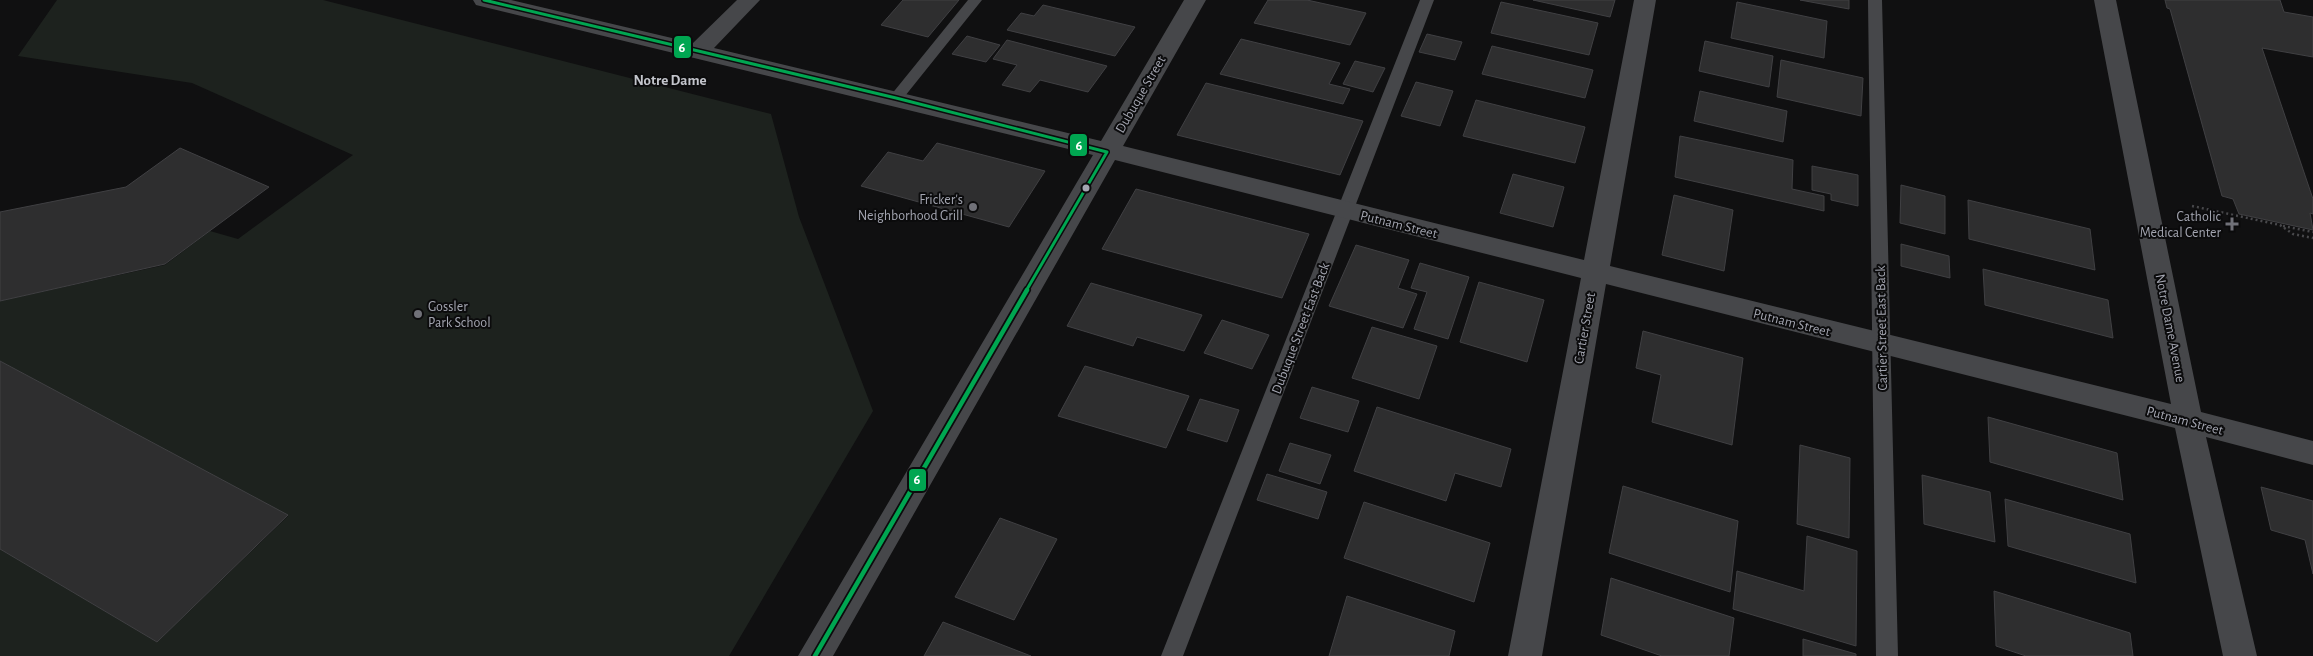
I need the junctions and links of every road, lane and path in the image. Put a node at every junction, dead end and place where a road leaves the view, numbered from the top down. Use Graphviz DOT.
graph roads {
  1 [pos="484,0"];
  2 [pos="748,0"];
  3 [pos="975,0"];
  4 [pos="1195,0"];
  5 [pos="1426,0"];
  6 [pos="1645,0"];
  7 [pos="1875,0"];
  8 [pos="2105,0"];
  9 [pos="698,51"];
  10 [pos="896,98"];
  11 [pos="1107,152"];
  12 [pos="2192,206"];
  13 [pos="1346,211"];
  14 [pos="2280,225"];
  15 [pos="2313,232"];
  16 [pos="2313,238"];
  17 [pos="1594,272"];
  18 [pos="1881,344"];
  19 [pos="2190,421"];
  20 [pos="2313,453"];
  21 [pos="815,656"];
  22 [pos="1172,656"];
  23 [pos="1526,656"];
  24 [pos="1887,656"];
  25 [pos="2240,656"];
  1 -- 9 [label="street, Putnam Street"];
  2 -- 9 [label="street"];
  3 -- 10 [label="lane"];
  4 -- 11 [label="street, Dubuque Street"];
  5 -- 13 [label="lane, Dubuque Street East Back"];
  6 -- 17 [label="street, Cartier Street"];
  7 -- 18 [label="lane, Cartier Street East Back"];
  8 -- 19 [label="street, Notre Dame Avenue"];
  9 -- 10 [label="street, Putnam Street"];
  10 -- 11 [label="street, Putnam Street"];
  11 -- 13 [label="street, Putnam Street"];
  11 -- 21 [label="street, Dubuque Street"];
  12 -- 14 [label="path"];
  13 -- 17 [label="street, Putnam Street"];
  13 -- 22 [label="lane, Dubuque Street East Back"];
  14 -- 15 [label="path"];
  14 -- 16 [label="path"];
  17 -- 18 [label="street, Putnam Street"];
  17 -- 23 [label="street, Cartier Street"];
  18 -- 19 [label="street, Putnam Street"];
  18 -- 24 [label="lane, Cartier Street East Back"];
  19 -- 20 [label="street, Putnam Street"];
  19 -- 25 [label="street, Notre Dame Avenue"];
}
